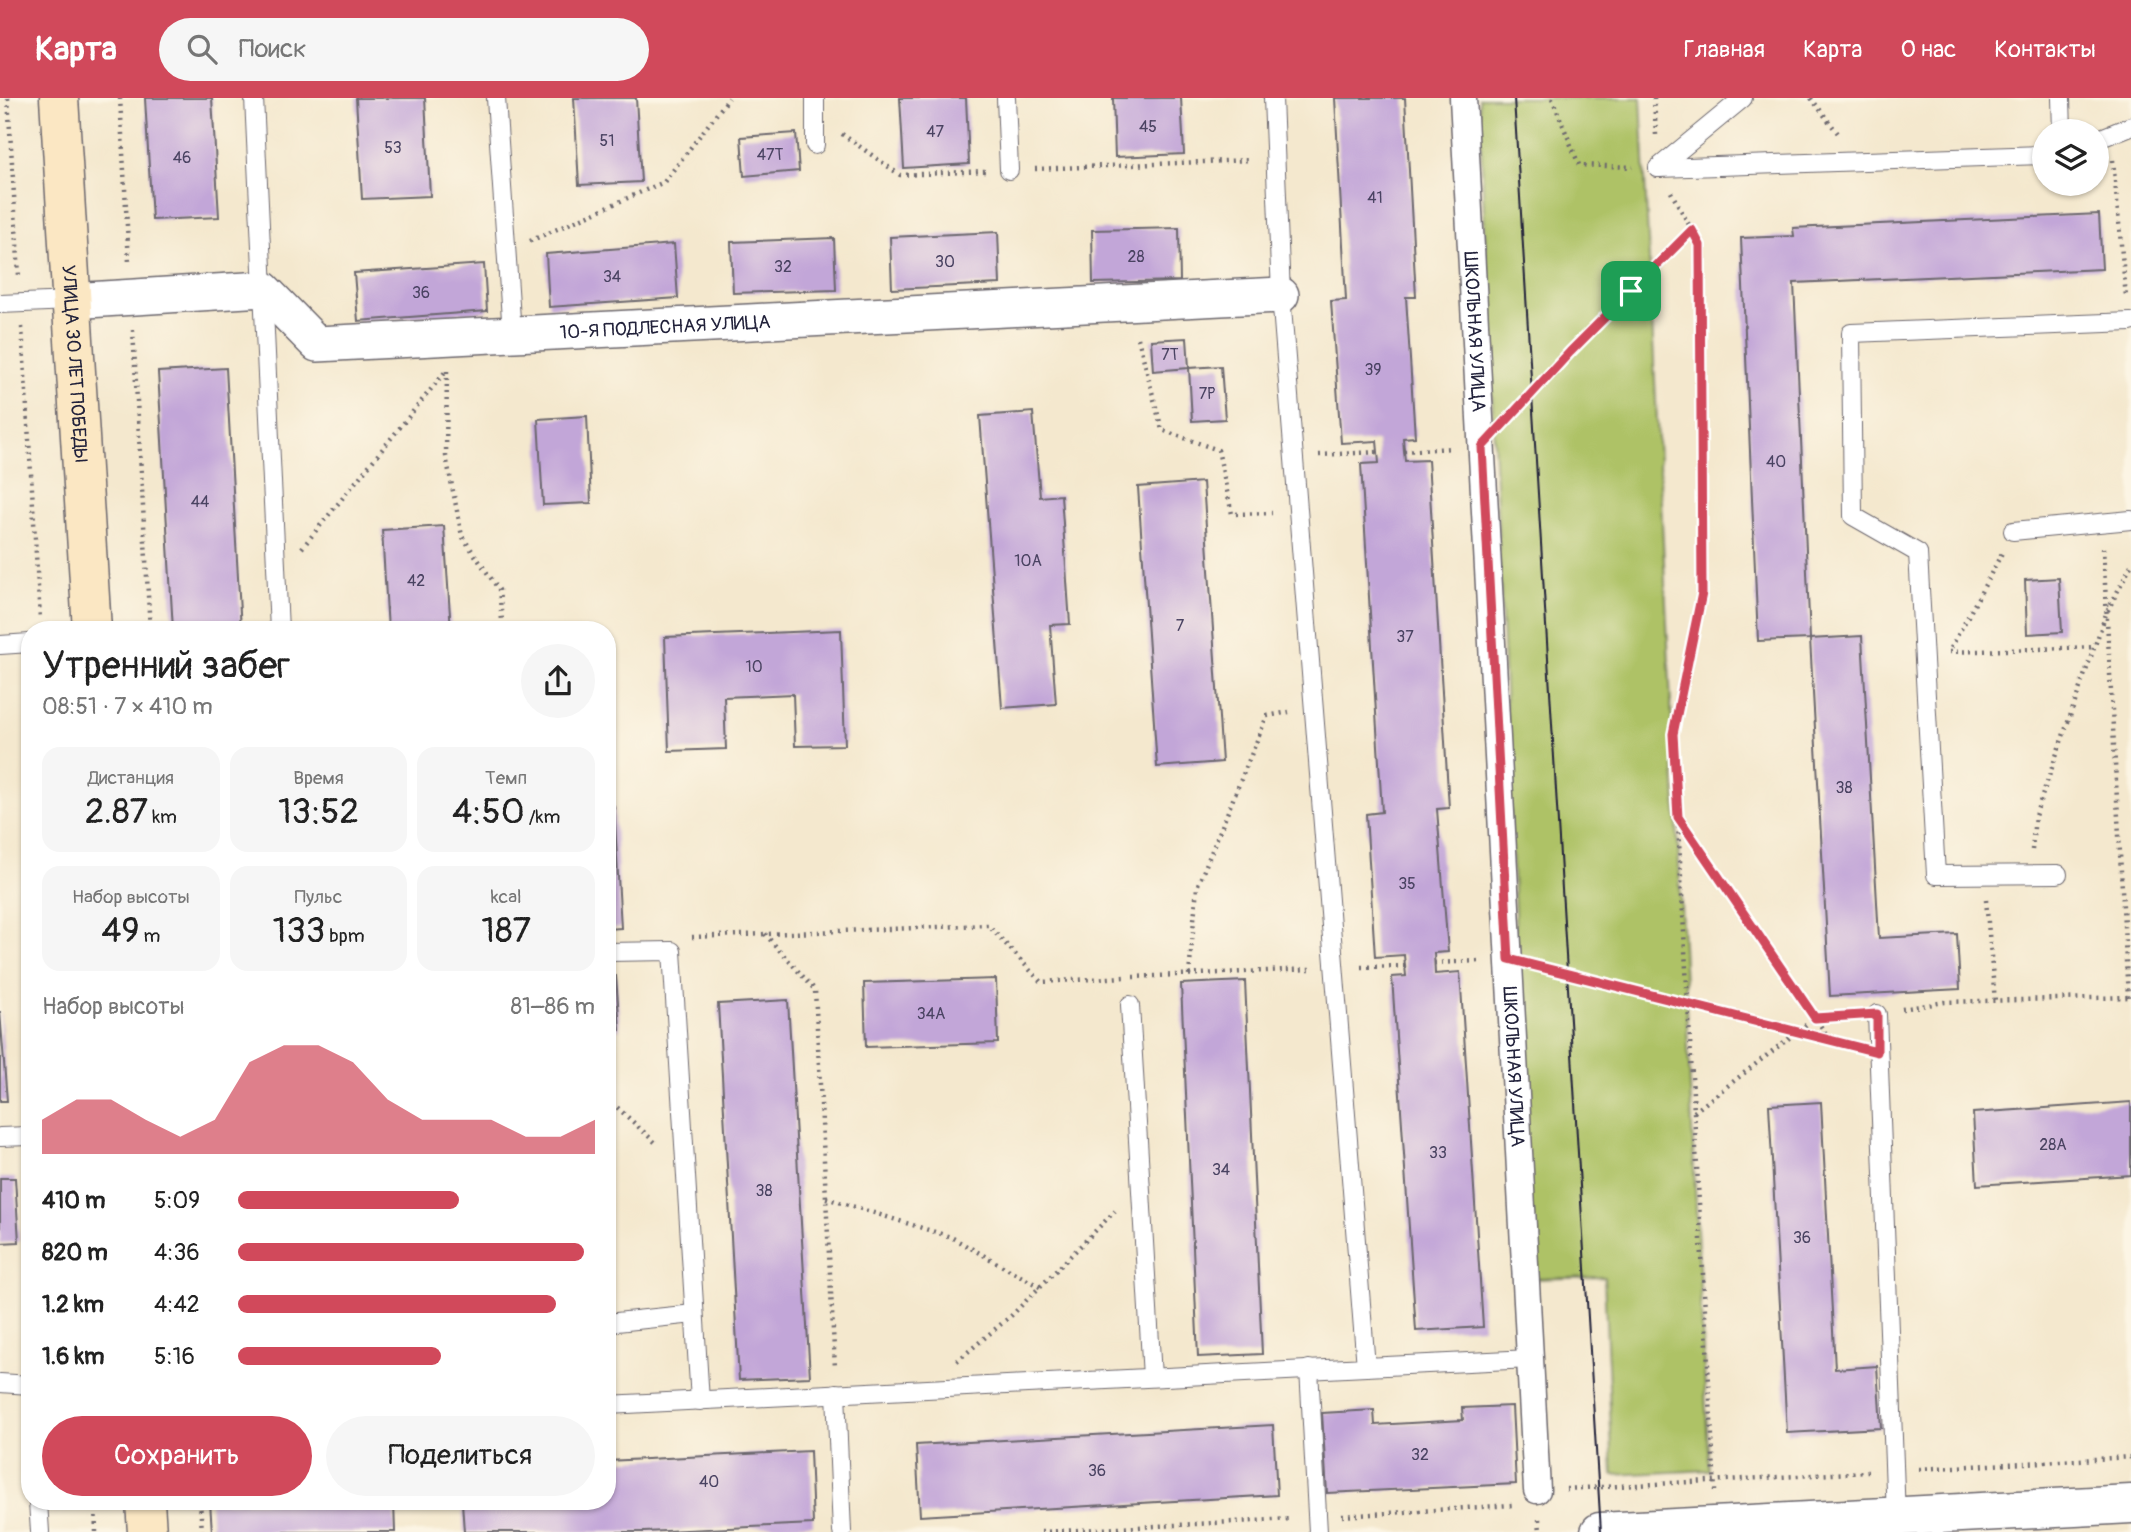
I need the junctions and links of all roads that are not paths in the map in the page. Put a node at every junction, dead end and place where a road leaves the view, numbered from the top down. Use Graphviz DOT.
graph roads {
  1 [pos="59,98"];
  2 [pos="254,98"];
  3 [pos="496,98"];
  4 [pos="815,98"];
  5 [pos="1006,98"];
  6 [pos="1273,98"];
  7 [pos="1463,98"];
  8 [pos="1743,98"];
  9 [pos="2061,98"];
  10 [pos="2062,119"];
  11 [pos="2131,126"];
  12 [pos="2109,135"];
  13 [pos="815,145"];
  14 [pos="2032,155"];
  15 [pos="1009,170"];
  16 [pos="263,289"];
  17 [pos="1282,295"];
  18 [pos="71,301"];
  19 [pos="0,304"];
  20 [pos="2129,322"];
  21 [pos="512,334"];
  22 [pos="2131,520"];
  23 [pos="2013,531"];
  24 [pos="91,621"];
  25 [pos="279,621"];
  26 [pos="21,644"];
  27 [pos="0,645"];
  28 [pos="2058,874"];
  29 [pos="616,952"];
  30 [pos="1130,1005"];
  31 [pos="1877,1014"];
  32 [pos="21,1136"];
  33 [pos="0,1137"];
  34 [pos="694,1314"];
  35 [pos="616,1322"];
  36 [pos="1530,1359"];
  37 [pos="1366,1367"];
  38 [pos="1309,1368"];
  39 [pos="1152,1377"];
  40 [pos="0,1383"];
  41 [pos="21,1384"];
  42 [pos="836,1393"];
  43 [pos="700,1401"];
  44 [pos="616,1405"];
  45 [pos="1538,1490"];
  46 [pos="2131,1504"];
  47 [pos="39,1510"];
  48 [pos="146,1510"];
  49 [pos="1896,1517"];
  50 [pos="1622,1531"];
  51 [pos="40,1532"];
  52 [pos="147,1532"];
  53 [pos="842,1532"];
  54 [pos="1318,1532"];
  1 -- 18 [label="main road, УЛИЦА 30 ЛЕТ ПОБЕДЫ"];
  2 -- 16 [label="lane"];
  3 -- 21 [label="lane"];
  4 -- 13 [label="lane"];
  5 -- 15 [label="lane"];
  6 -- 17 [label="lane"];
  7 -- 36 [label="street, ШКОЛЬНАЯ УЛИЦА"];
  8 -- 14 [label="lane"];
  9 -- 10 [label="lane"];
  11 -- 12 [label="lane"];
  16 -- 18 [label="street"];
  16 -- 21 [label="street, 10-Я ПОДЛЕСНАЯ УЛИЦА"];
  16 -- 25 [label="lane"];
  17 -- 21 [label="street, 10-Я ПОДЛЕСНАЯ УЛИЦА"];
  17 -- 37 [label="lane"];
  18 -- 19 [label="lane"];
  18 -- 24 [label="main road, УЛИЦА 30 ЛЕТ ПОБЕДЫ"];
  20 -- 28 [label="lane"];
  22 -- 23 [label="lane"];
  26 -- 27 [label="lane"];
  29 -- 34 [label="lane"];
  30 -- 39 [label="lane"];
  31 -- 49 [label="lane"];
  32 -- 33 [label="lane"];
  34 -- 35 [label="lane"];
  34 -- 43 [label="lane"];
  36 -- 37 [label="lane"];
  36 -- 45 [label="street, ШКОЛЬНАЯ УЛИЦА"];
  37 -- 38 [label="lane"];
  38 -- 39 [label="lane"];
  38 -- 54 [label="lane"];
  39 -- 42 [label="lane"];
  40 -- 41 [label="lane"];
  42 -- 43 [label="lane"];
  42 -- 53 [label="lane"];
  43 -- 44 [label="lane"];
  46 -- 49 [label="street"];
  47 -- 51 [label="lane"];
  48 -- 52 [label="main road"];
  49 -- 50 [label="street"];
}
